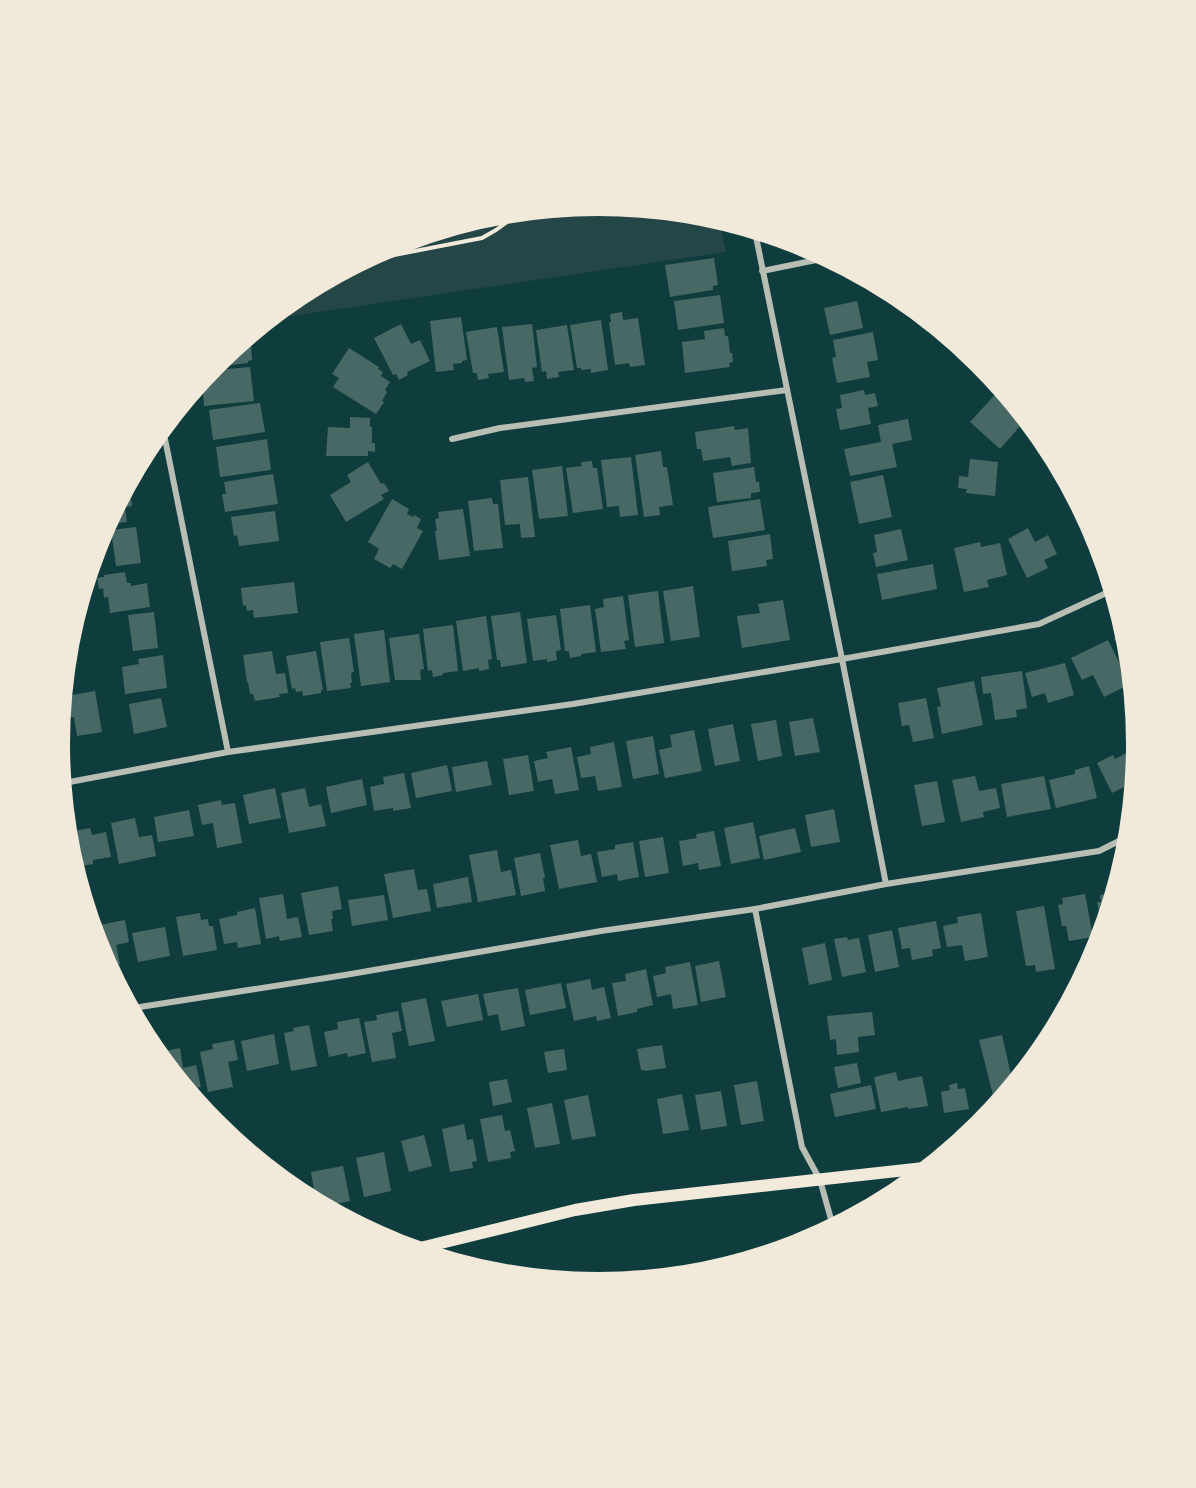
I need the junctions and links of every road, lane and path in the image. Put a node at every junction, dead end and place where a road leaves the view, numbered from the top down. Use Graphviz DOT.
graph roads {
  1 [pos="510,220"];
  2 [pos="756,236"];
  3 [pos="383,257"];
  4 [pos="818,260"];
  5 [pos="762,271"];
  6 [pos="787,390"];
  7 [pos="164,436"];
  8 [pos="452,439"];
  9 [pos="1108,592"];
  10 [pos="842,659"];
  11 [pos="228,752"];
  12 [pos="67,782"];
  13 [pos="1121,840"];
  14 [pos="886,884"];
  15 [pos="755,909"];
  16 [pos="136,1008"];
  17 [pos="918,1169"];
  18 [pos="820,1180"];
  19 [pos="832,1222"];
  20 [pos="424,1247"];
  1 -- 3 [label="path"];
  2 -- 5 [label="street"];
  4 -- 5 [label="street"];
  5 -- 6 [label="street"];
  6 -- 8 [label="street"];
  6 -- 10 [label="street"];
  7 -- 11 [label="street"];
  9 -- 10 [label="street"];
  10 -- 11 [label="street"];
  10 -- 14 [label="street"];
  11 -- 12 [label="street"];
  13 -- 14 [label="street"];
  14 -- 15 [label="street"];
  15 -- 16 [label="street"];
  15 -- 18 [label="street"];
  17 -- 18 [label="main road"];
  18 -- 19 [label="street"];
  18 -- 20 [label="main road"];
}
